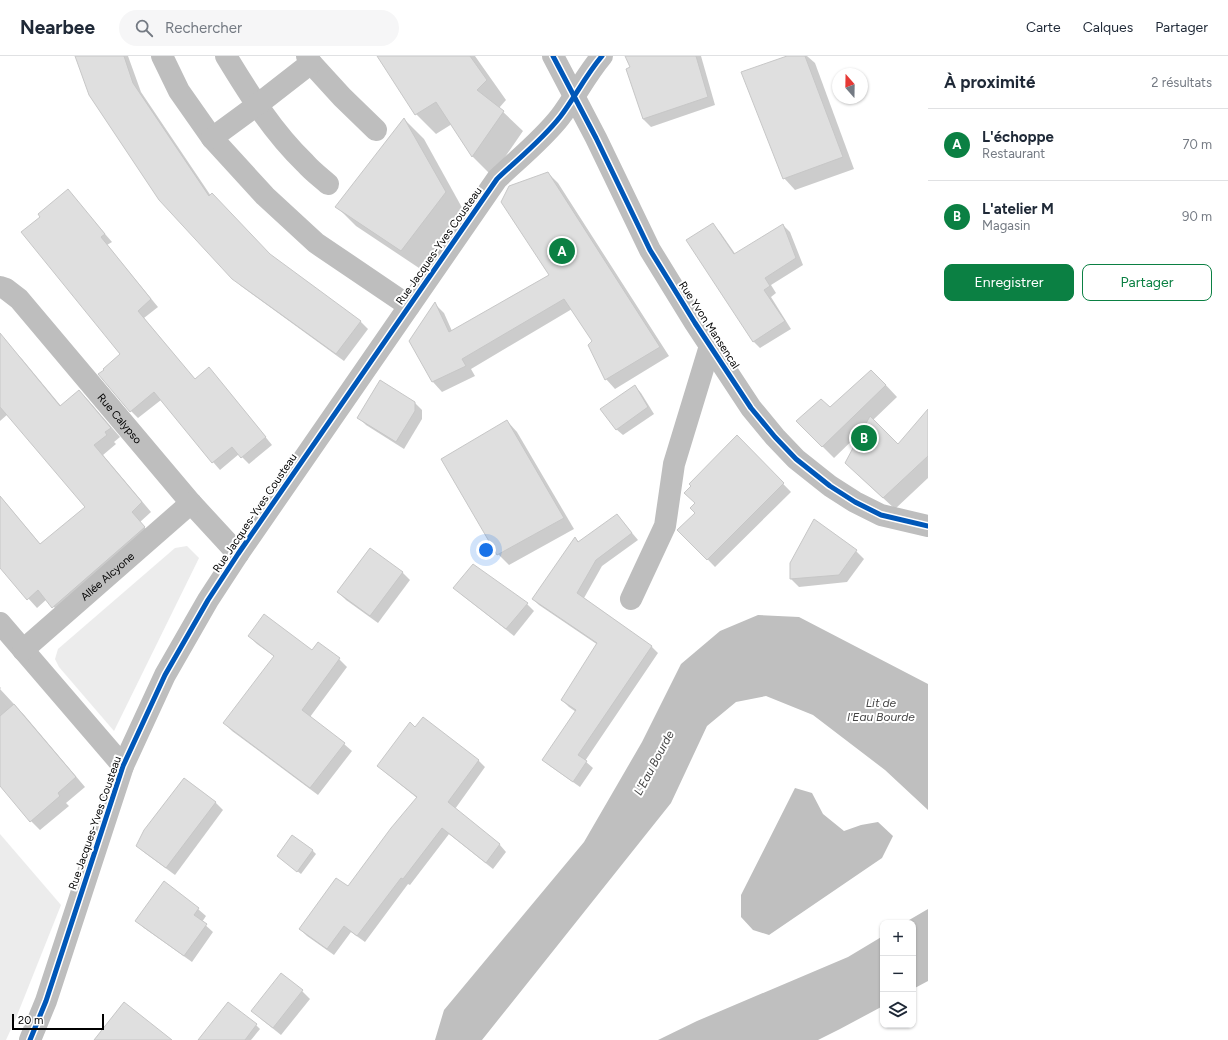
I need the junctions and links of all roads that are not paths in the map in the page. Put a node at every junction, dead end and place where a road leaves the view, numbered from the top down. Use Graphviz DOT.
graph roads {
  1 [pos="162,56"];
  2 [pos="226,56"];
  3 [pos="553,56"];
  4 [pos="602,56"];
  5 [pos="309,60"];
  6 [pos="574,95"];
  7 [pos="257,105"];
  8 [pos="376,130"];
  9 [pos="212,138"];
  10 [pos="328,184"];
  11 [pos="0,287"];
  12 [pos="409,306"];
  13 [pos="710,346"];
  14 [pos="192,503"];
  15 [pos="928,526"];
  16 [pos="238,554"];
  17 [pos="631,600"];
  18 [pos="0,623"];
  19 [pos="23,650"];
  20 [pos="123,766"];
  21 [pos="30,1040"];
  1 -- 9 [label="street"];
  2 -- 7 [label="street"];
  3 -- 6 [label="street, Rue Yvon Mansencal"];
  4 -- 6 [label="street, Rue Jacques-Yves Cousteau"];
  5 -- 7 [label="street"];
  5 -- 8 [label="street"];
  6 -- 12 [label="street, Rue Jacques-Yves Cousteau"];
  6 -- 13 [label="street, Rue Yvon Mansencal"];
  7 -- 9 [label="street"];
  7 -- 10 [label="street"];
  9 -- 12 [label="street"];
  11 -- 14 [label="street, Rue Calypso"];
  12 -- 16 [label="street, Rue Jacques-Yves Cousteau"];
  13 -- 15 [label="street, Rue Yvon Mansencal"];
  13 -- 17 [label="street"];
  14 -- 16 [label="street, Rue Calypso"];
  14 -- 19 [label="street, Allée Alcyone"];
  16 -- 20 [label="street, Rue Jacques-Yves Cousteau"];
  18 -- 19 [label="street"];
  19 -- 20 [label="street"];
  20 -- 21 [label="street, Rue Jacques-Yves Cousteau"];
}
